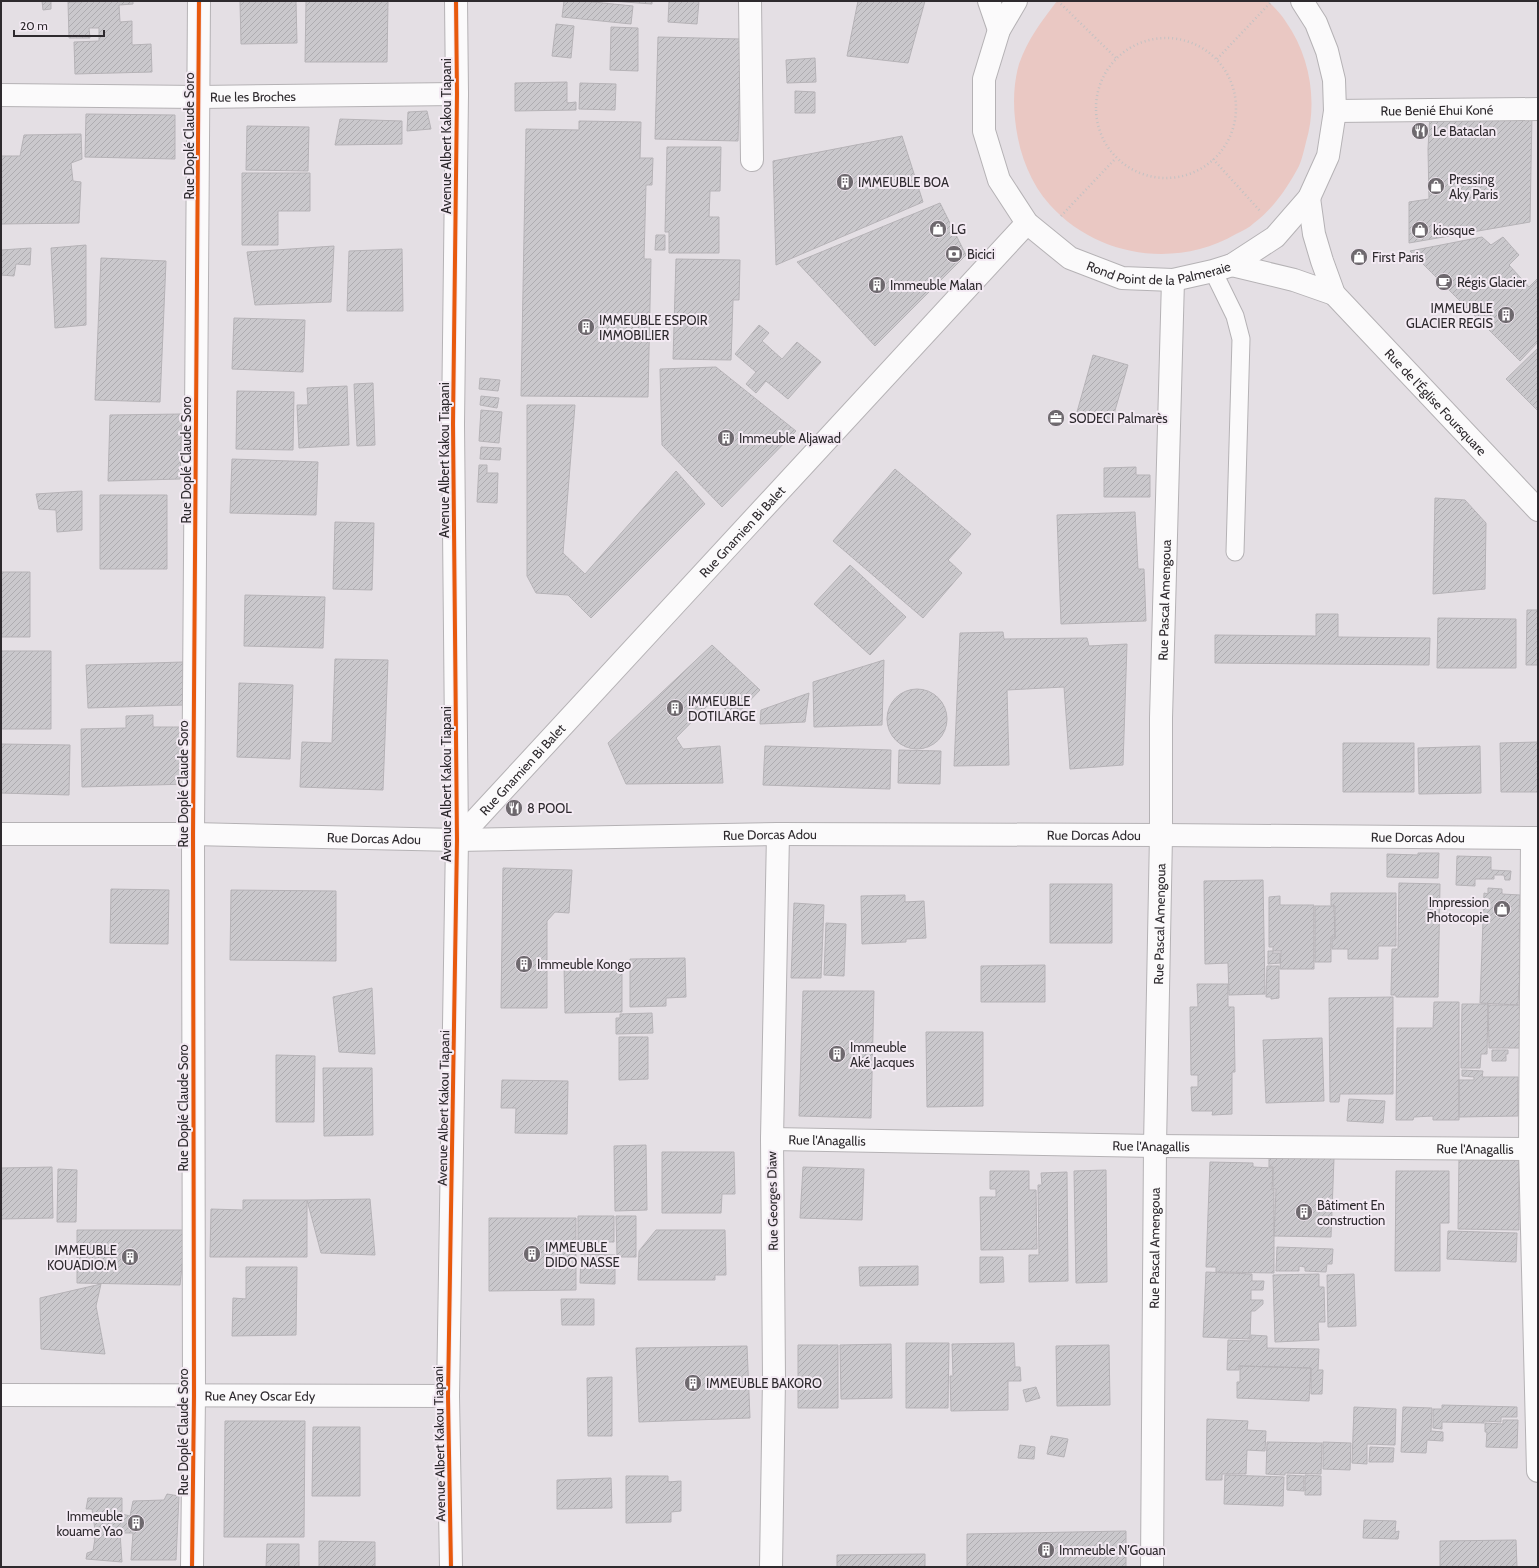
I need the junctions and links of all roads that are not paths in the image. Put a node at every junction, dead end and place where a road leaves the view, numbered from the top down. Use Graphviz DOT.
graph roads {
  1 [pos="199,1"];
  2 [pos="456,1"];
  3 [pos="750,1"];
  4 [pos="989,1"];
  5 [pos="1016,1"];
  6 [pos="1302,1"];
  7 [pos="999,30"];
  8 [pos="457,94"];
  9 [pos="1,95"];
  10 [pos="199,97"];
  11 [pos="1335,110"];
  12 [pos="1538,110"];
  13 [pos="752,160"];
  14 [pos="1309,198"];
  15 [pos="1035,229"];
  16 [pos="1223,268"];
  17 [pos="1173,280"];
  18 [pos="1334,294"];
  19 [pos="1538,510"];
  20 [pos="1235,552"];
  21 [pos="1,834"];
  22 [pos="193,834"];
  23 [pos="778,834"];
  24 [pos="1161,834"];
  25 [pos="1535,838"];
  26 [pos="457,840"];
  27 [pos="772,1139"];
  28 [pos="1155,1146"];
  29 [pos="1530,1148"];
  30 [pos="1,1395"];
  31 [pos="194,1396"];
  32 [pos="448,1396"];
  33 [pos="1538,1471"];
  34 [pos="192,1567"];
  35 [pos="451,1567"];
  36 [pos="771,1567"];
  37 [pos="1152,1567"];
  1 -- 10 [label="street, Rue Doplé Claude Soro"];
  2 -- 8 [label="street, Avenue Albert Kakou Tiapani"];
  3 -- 13 [label="street"];
  4 -- 7 [label="street"];
  5 -- 7 [label="street, Rond Point de la Palmeraie"];
  6 -- 11 [label="street, Rond Point de la Palmeraie"];
  7 -- 15 [label="street, Rond Point de la Palmeraie"];
  8 -- 10 [label="street, Rue les Broches"];
  8 -- 26 [label="street, Avenue Albert Kakou Tiapani"];
  9 -- 10 [label="street, Rue les Broches"];
  10 -- 22 [label="street, Rue Doplé Claude Soro"];
  11 -- 12 [label="street, Rue Benié Ehui Koné"];
  11 -- 14 [label="street, Rond Point de la Palmeraie"];
  14 -- 16 [label="street, Rond Point de la Palmeraie"];
  14 -- 18 [label="street, Rue de l'Église Foursquare"];
  15 -- 17 [label="street, Rond Point de la Palmeraie"];
  15 -- 26 [label="street, Rue Gnamien Bi Balet"];
  16 -- 17 [label="street, Rond Point de la Palmeraie"];
  16 -- 18 [label="street, Rue de l'Église Foursquare"];
  16 -- 20 [label="lane"];
  17 -- 24 [label="street, Rue Pascal Amengoua"];
  18 -- 19 [label="street, Rue de l'Église Foursquare"];
  21 -- 22 [label="street, Rue Dorcas Adou"];
  22 -- 26 [label="street, Rue Dorcas Adou"];
  22 -- 31 [label="street, Rue Doplé Claude Soro"];
  23 -- 24 [label="street, Rue Dorcas Adou"];
  23 -- 26 [label="street, Rue Dorcas Adou"];
  23 -- 27 [label="street, Rue Georges Diaw"];
  24 -- 25 [label="street, Rue Dorcas Adou"];
  24 -- 28 [label="street, Rue Pascal Amengoua"];
  25 -- 29 [label="street"];
  26 -- 32 [label="street, Avenue Albert Kakou Tiapani"];
  27 -- 28 [label="street, Rue l'Anagallis"];
  27 -- 36 [label="street, Rue Georges Diaw"];
  28 -- 29 [label="street, Rue l'Anagallis"];
  28 -- 37 [label="street, Rue Pascal Amengoua"];
  29 -- 33 [label="street"];
  30 -- 31 [label="street, Rue Aney Oscar Edy"];
  31 -- 32 [label="street, Rue Aney Oscar Edy"];
  31 -- 34 [label="street, Rue Doplé Claude Soro"];
  32 -- 35 [label="street, Avenue Albert Kakou Tiapani"];
}
